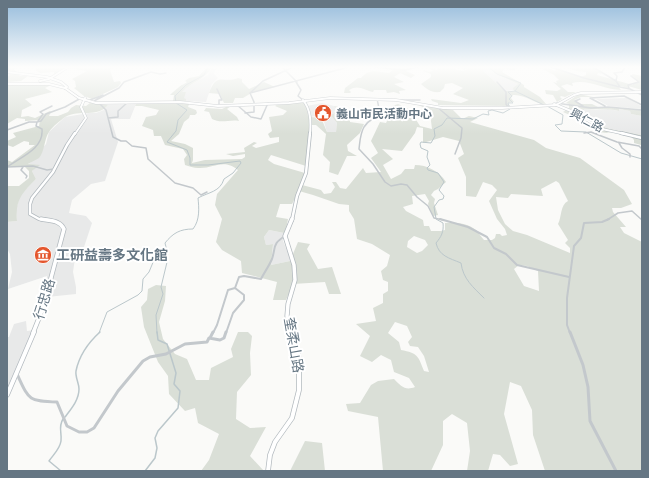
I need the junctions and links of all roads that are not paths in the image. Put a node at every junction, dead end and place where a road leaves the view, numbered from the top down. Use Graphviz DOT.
graph roads {
  1 [pos="69,89"];
  2 [pos="69,89"];
  3 [pos="116,89"];
  4 [pos="217,89"];
  5 [pos="252,89"];
  6 [pos="266,89"];
  7 [pos="301,89"];
  8 [pos="505,89"];
  9 [pos="630,89"];
  10 [pos="634,91"];
  11 [pos="642,91"];
  12 [pos="250,93"];
  13 [pos="642,95"];
  14 [pos="83,99"];
  15 [pos="377,99"];
  16 [pos="403,99"];
  17 [pos="580,99"];
  18 [pos="90,100"];
  19 [pos="396,100"];
  20 [pos="420,100"];
  21 [pos="303,101"];
  22 [pos="180,102"];
  23 [pos="254,102"];
  24 [pos="99,103"];
  25 [pos="127,103"];
  26 [pos="268,103"];
  27 [pos="218,104"];
  28 [pos="556,104"];
  29 [pos="237,105"];
  30 [pos="642,105"];
  31 [pos="52,106"];
  32 [pos="124,106"];
  33 [pos="437,107"];
  34 [pos="510,107"];
  35 [pos="608,107"];
  36 [pos="591,108"];
  37 [pos="122,110"];
  38 [pos="642,110"];
  39 [pos="245,113"];
  40 [pos="108,118"];
  41 [pos="37,122"];
  42 [pos="590,123"];
  43 [pos="7,130"];
  44 [pos="584,132"];
  45 [pos="596,134"];
  46 [pos="642,138"];
  47 [pos="619,143"];
  48 [pos="642,149"];
  49 [pos="456,154"];
  50 [pos="630,156"];
  51 [pos="7,167"];
  52 [pos="23,167"];
  53 [pos="54,170"];
  54 [pos="26,178"];
  55 [pos="207,192"];
  56 [pos="642,220"];
  57 [pos="285,236"];
  58 [pos="570,277"];
  59 [pos="235,288"];
  60 [pos="209,338"];
  61 [pos="17,374"];
  62 [pos="7,395"];
  63 [pos="268,471"];
  64 [pos="616,471"];
  1 -- 14 [label="main road"];
  2 -- 14 [label="main road"];
  3 -- 18 [label="street"];
  4 -- 27 [label="street"];
  5 -- 12 [label="street"];
  6 -- 12 [label="street"];
  7 -- 21 [label="street"];
  8 -- 34 [label="street"];
  9 -- 10 [label="street"];
  10 -- 11 [label="main road"];
  10 -- 13 [label="street"];
  10 -- 28 [label="main road"];
  12 -- 23 [label="street"];
  14 -- 18 [label="main road"];
  14 -- 24 [label="main road"];
  14 -- 41 [label="street"];
  14 -- 53 [label="street, 行忠路"];
  15 -- 16 [label="main road"];
  15 -- 19 [label="main road"];
  15 -- 21 [label="main road"];
  15 -- 58 [label="street"];
  16 -- 19 [label="street"];
  16 -- 20 [label="street"];
  16 -- 33 [label="main road"];
  17 -- 36 [label="street"];
  18 -- 25 [label="main road"];
  19 -- 33 [label="main road"];
  21 -- 23 [label="main road"];
  21 -- 26 [label="main road"];
  21 -- 57 [label="street"];
  22 -- 25 [label="main road"];
  22 -- 27 [label="main road"];
  22 -- 29 [label="main road"];
  23 -- 26 [label="main road"];
  23 -- 27 [label="main road"];
  23 -- 29 [label="main road"];
  23 -- 39 [label="street"];
  24 -- 25 [label="main road"];
  24 -- 40 [label="street"];
  25 -- 32 [label="street"];
  26 -- 39 [label="street"];
  28 -- 34 [label="main road"];
  28 -- 36 [label="street"];
  28 -- 42 [label="street, 興仁路"];
  29 -- 39 [label="street"];
  30 -- 35 [label="street"];
  31 -- 41 [label="street"];
  32 -- 37 [label="street"];
  32 -- 40 [label="street"];
  33 -- 34 [label="main road"];
  33 -- 49 [label="street"];
  35 -- 36 [label="street"];
  35 -- 38 [label="street"];
  40 -- 55 [label="street"];
  41 -- 43 [label="street"];
  41 -- 51 [label="street"];
  42 -- 45 [label="street"];
  42 -- 46 [label="street, 興仁路"];
  44 -- 45 [label="street"];
  45 -- 47 [label="street"];
  47 -- 48 [label="street"];
  47 -- 50 [label="street"];
  51 -- 52 [label="street"];
  52 -- 53 [label="street"];
  52 -- 54 [label="street"];
  53 -- 61 [label="street, 行忠路"];
  56 -- 58 [label="street"];
  57 -- 59 [label="street"];
  57 -- 63 [label="street, 奎柔山路"];
  58 -- 64 [label="street"];
  59 -- 60 [label="street"];
  59 -- 60 [label="street"];
  60 -- 61 [label="street"];
  61 -- 62 [label="street, 行忠路"];
}
